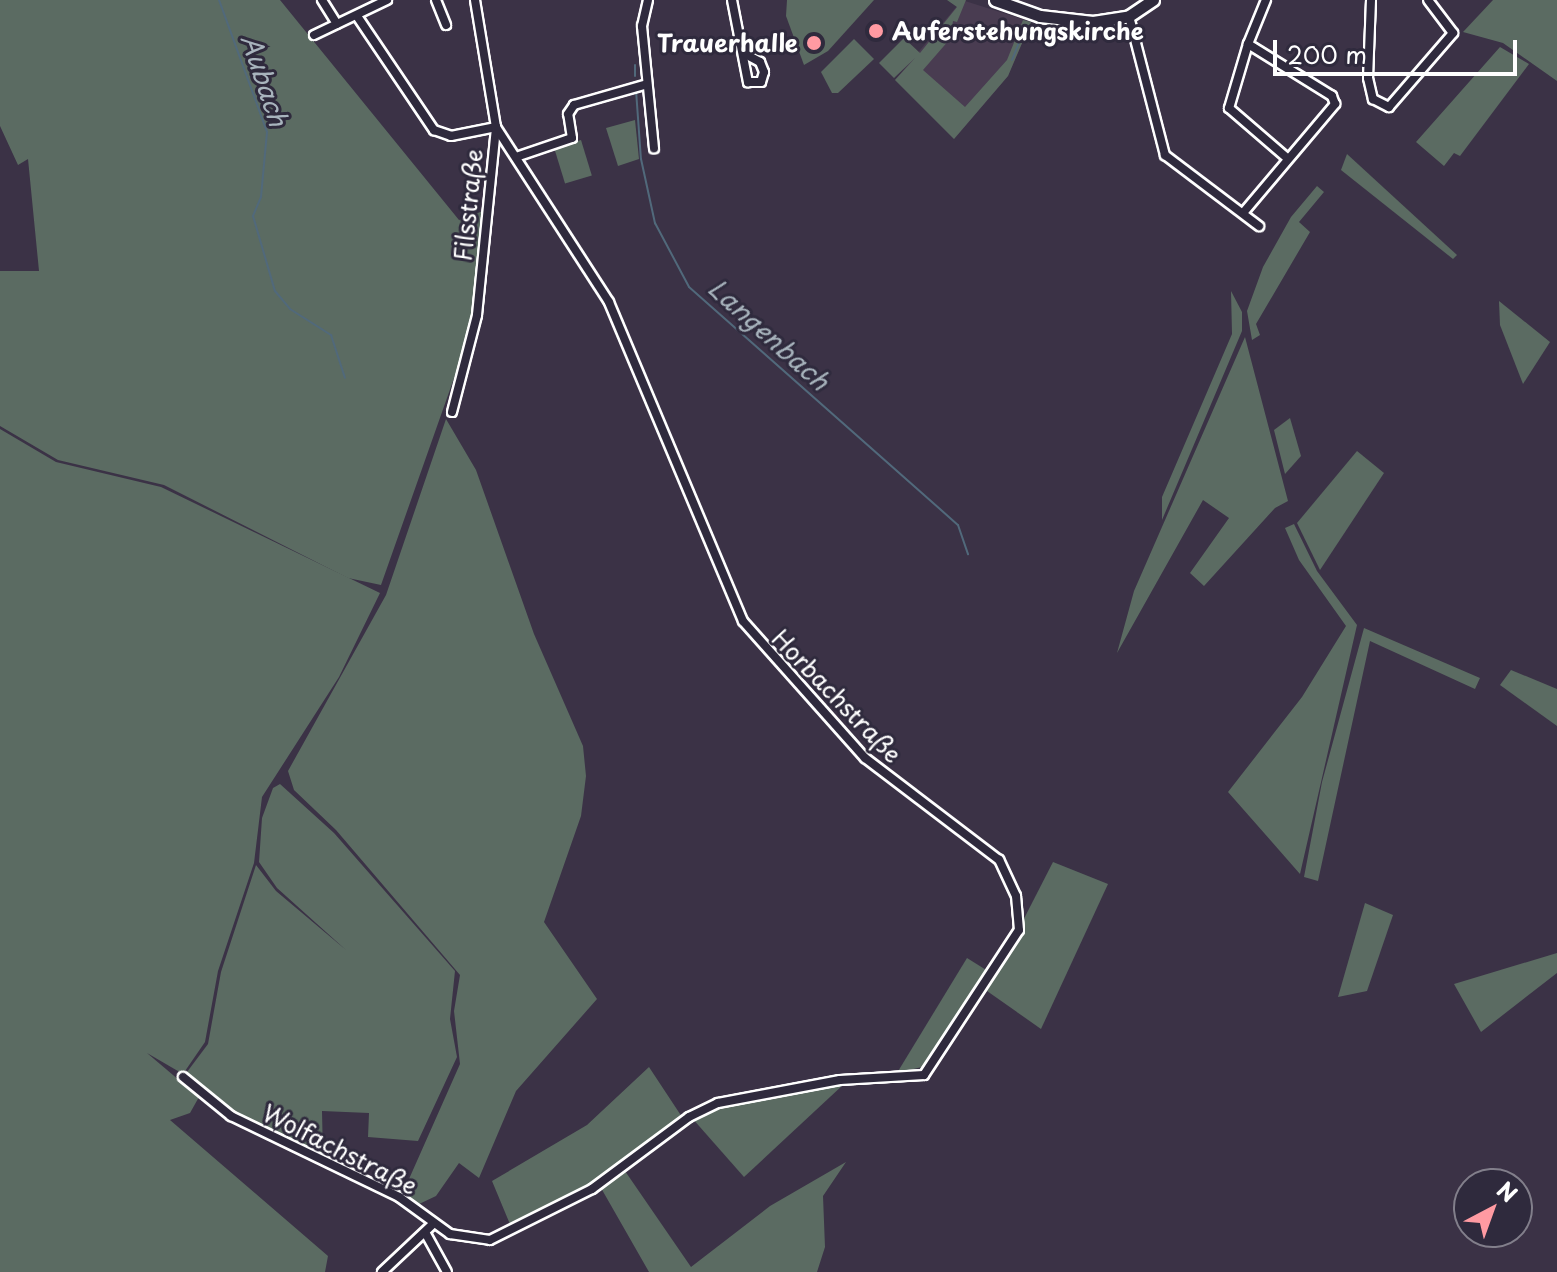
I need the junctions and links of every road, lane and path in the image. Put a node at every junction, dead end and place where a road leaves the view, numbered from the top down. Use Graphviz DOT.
graph roads {
  1 [pos="322,0"];
  2 [pos="387,0"];
  3 [pos="436,0"];
  4 [pos="475,0"];
  5 [pos="648,0"];
  6 [pos="995,0"];
  7 [pos="1153,0"];
  8 [pos="1266,0"];
  9 [pos="1371,0"];
  10 [pos="1428,0"];
  11 [pos="736,1"];
  12 [pos="357,16"];
  13 [pos="1129,16"];
  14 [pos="337,24"];
  15 [pos="446,25"];
  16 [pos="314,35"];
  17 [pos="1248,44"];
  18 [pos="743,53"];
  19 [pos="647,84"];
  20 [pos="496,127"];
  21 [pos="654,148"];
  22 [pos="516,157"];
  23 [pos="1287,158"];
  24 [pos="1243,213"];
  25 [pos="1259,226"];
  26 [pos="452,412"];
  27 [pos="183,1077"];
  28 [pos="689,1117"];
  29 [pos="433,1224"];
  30 [pos="426,1234"];
  31 [pos="382,1272"];
  32 [pos="447,1272"];
  1 -- 14 [label="street"];
  2 -- 12 [label="street"];
  3 -- 15 [label="street"];
  4 -- 20 [label="street, Filsstraße"];
  5 -- 19 [label="street"];
  6 -- 13 [label="street"];
  7 -- 13 [label="street"];
  8 -- 17 [label="street"];
  9 -- 10 [label="street"];
  11 -- 18 [label="street"];
  12 -- 14 [label="street"];
  12 -- 20 [label="street"];
  13 -- 24 [label="street"];
  14 -- 16 [label="street"];
  17 -- 23 [label="street"];
  17 -- 23 [label="street"];
  19 -- 21 [label="street"];
  19 -- 22 [label="street"];
  20 -- 22 [label="street, Horbachstraße"];
  20 -- 26 [label="street, Filsstraße"];
  22 -- 28 [label="street, Horbachstraße"];
  23 -- 24 [label="street"];
  24 -- 25 [label="street"];
  27 -- 29 [label="street, Wolfachstraße"];
  28 -- 29 [label="street, Wolfachstraße"];
  29 -- 30 [label="street"];
  30 -- 31 [label="street"];
  30 -- 32 [label="street"];
}
